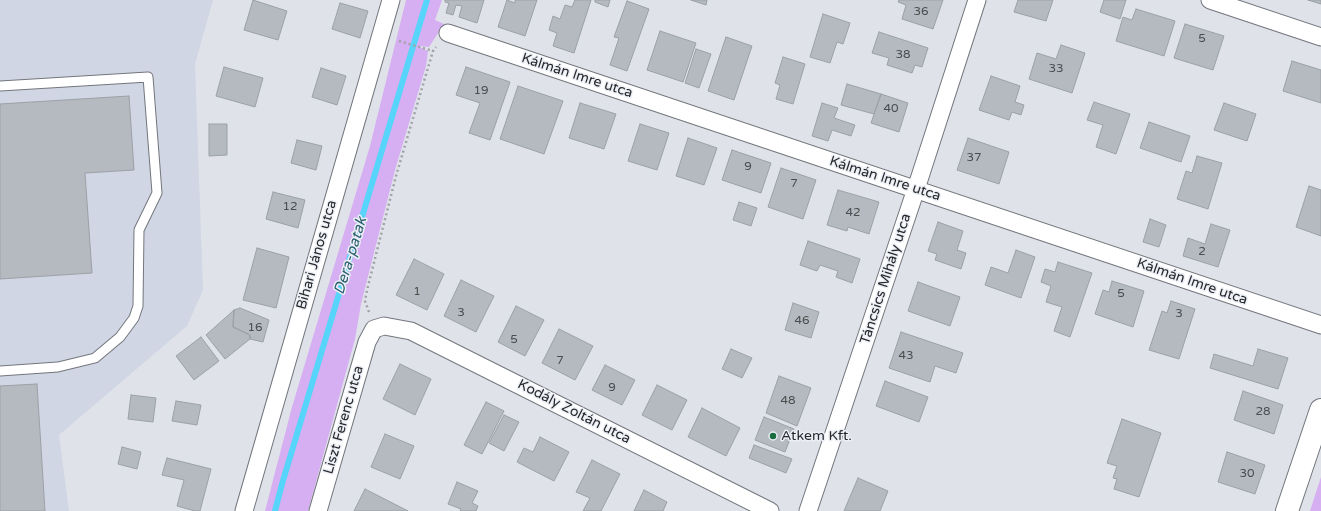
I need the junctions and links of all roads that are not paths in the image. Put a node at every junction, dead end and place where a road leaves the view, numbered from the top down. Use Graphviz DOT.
graph roads {
  1 [pos="391,0"];
  2 [pos="977,0"];
  3 [pos="1210,0"];
  4 [pos="448,33"];
  5 [pos="1321,37"];
  6 [pos="0,86"];
  7 [pos="916,189"];
  8 [pos="1321,325"];
  9 [pos="374,329"];
  10 [pos="0,371"];
  11 [pos="1321,410"];
  12 [pos="244,511"];
  13 [pos="318,511"];
  14 [pos="770,511"];
  15 [pos="808,511"];
  16 [pos="1287,511"];
  1 -- 12 [label="street, Bihari János utca"];
  2 -- 7 [label="street, Táncsics Mihály utca"];
  3 -- 5 [label="street"];
  4 -- 7 [label="street, Kálmán Imre utca"];
  6 -- 10 [label="lane"];
  7 -- 8 [label="street, Kálmán Imre utca"];
  7 -- 15 [label="street, Táncsics Mihály utca"];
  9 -- 13 [label="street, Liszt Ferenc utca"];
  9 -- 14 [label="street, Kodály Zoltán utca"];
  11 -- 16 [label="main road"];
}
